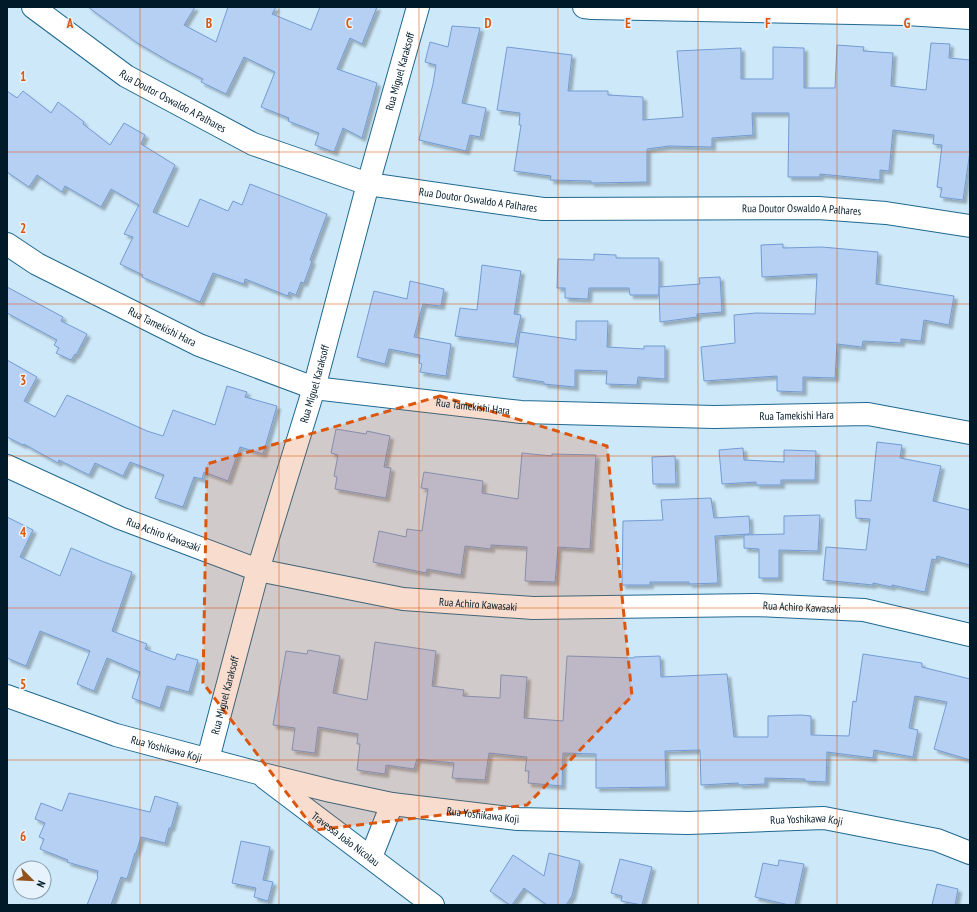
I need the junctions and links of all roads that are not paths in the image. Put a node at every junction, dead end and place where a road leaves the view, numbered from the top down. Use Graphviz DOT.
graph roads {
  1 [pos="33,7"];
  2 [pos="418,7"];
  3 [pos="584,7"];
  4 [pos="970,18"];
  5 [pos="368,184"];
  6 [pos="970,226"];
  7 [pos="7,244"];
  8 [pos="314,388"];
  9 [pos="970,432"];
  10 [pos="7,466"];
  11 [pos="258,570"];
  12 [pos="970,635"];
  13 [pos="7,696"];
  14 [pos="208,759"];
  15 [pos="258,773"];
  16 [pos="392,804"];
  17 [pos="970,853"];
  18 [pos="371,857"];
  19 [pos="434,905"];
  1 -- 5 [label="street, Rua Doutor Oswaldo A Palhares"];
  2 -- 5 [label="street, Rua Miguel Karaksoff"];
  3 -- 4 [label="street"];
  5 -- 6 [label="street, Rua Doutor Oswaldo A Palhares"];
  5 -- 8 [label="street, Rua Miguel Karaksoff"];
  7 -- 8 [label="street, Rua Tamekishi Hara"];
  8 -- 9 [label="street, Rua Tamekishi Hara"];
  8 -- 11 [label="street, Rua Miguel Karaksoff"];
  10 -- 11 [label="street, Rua Achiro Kawasaki"];
  11 -- 12 [label="street, Rua Achiro Kawasaki"];
  11 -- 14 [label="street, Rua Miguel Karaksoff"];
  13 -- 14 [label="street, Rua Yoshikawa Koji"];
  14 -- 15 [label="street, Rua Yoshikawa Koji"];
  15 -- 16 [label="street, Rua Yoshikawa Koji"];
  15 -- 18 [label="street, Travessa João Nicolau"];
  16 -- 17 [label="street, Rua Yoshikawa Koji"];
  16 -- 18 [label="street"];
  18 -- 19 [label="street, Travessa João Nicolau"];
}
